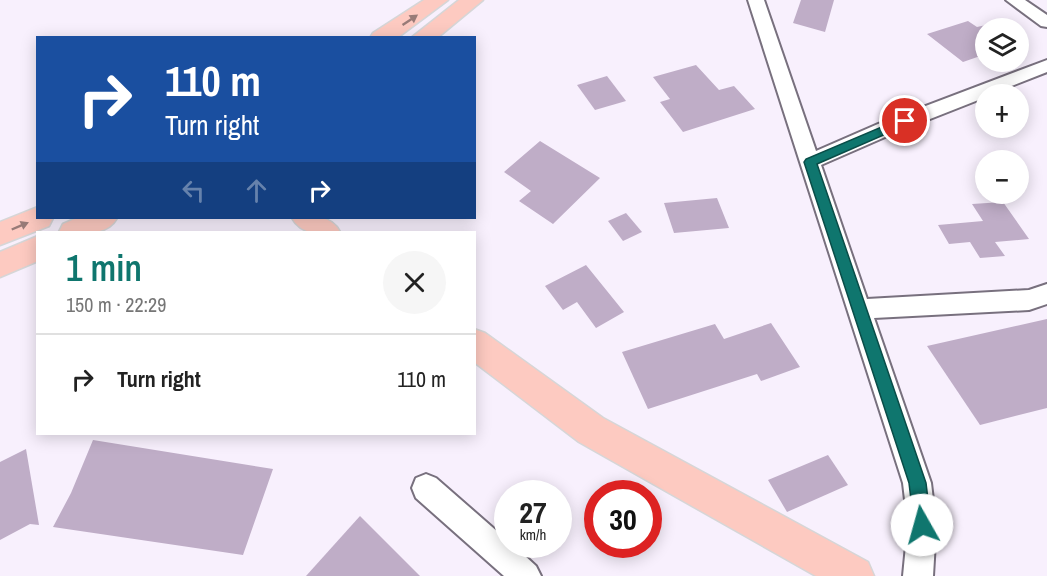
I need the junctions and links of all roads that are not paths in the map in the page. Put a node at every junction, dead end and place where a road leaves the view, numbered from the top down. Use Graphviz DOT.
graph roads {
  1 [pos="438,0"];
  2 [pos="473,0"];
  3 [pos="756,0"];
  4 [pos="1014,0"];
  5 [pos="1047,22"];
  6 [pos="384,36"];
  7 [pos="425,36"];
  8 [pos="1047,66"];
  9 [pos="810,162"];
  10 [pos="37,219"];
  11 [pos="101,219"];
  12 [pos="307,219"];
  13 [pos="75,231"];
  14 [pos="325,231"];
  15 [pos="0,234"];
  16 [pos="36,249"];
  17 [pos="0,265"];
  18 [pos="1047,294"];
  19 [pos="859,309"];
  20 [pos="476,344"];
  21 [pos="426,488"];
  22 [pos="526,576"];
  23 [pos="854,576"];
  24 [pos="918,576"];
  6 -- 1 [label="main road, one-way"];
  2 -- 7 [label="main road"];
  3 -- 9 [label="street"];
  4 -- 5 [label="street"];
  8 -- 9 [label="street"];
  9 -- 19 [label="street"];
  15 -- 10 [label="main road, one-way"];
  11 -- 13 [label="main road"];
  12 -- 14 [label="main road"];
  16 -- 17 [label="main road"];
  18 -- 19 [label="street"];
  19 -- 24 [label="street"];
  20 -- 23 [label="main road"];
  21 -- 22 [label="street"];
}
